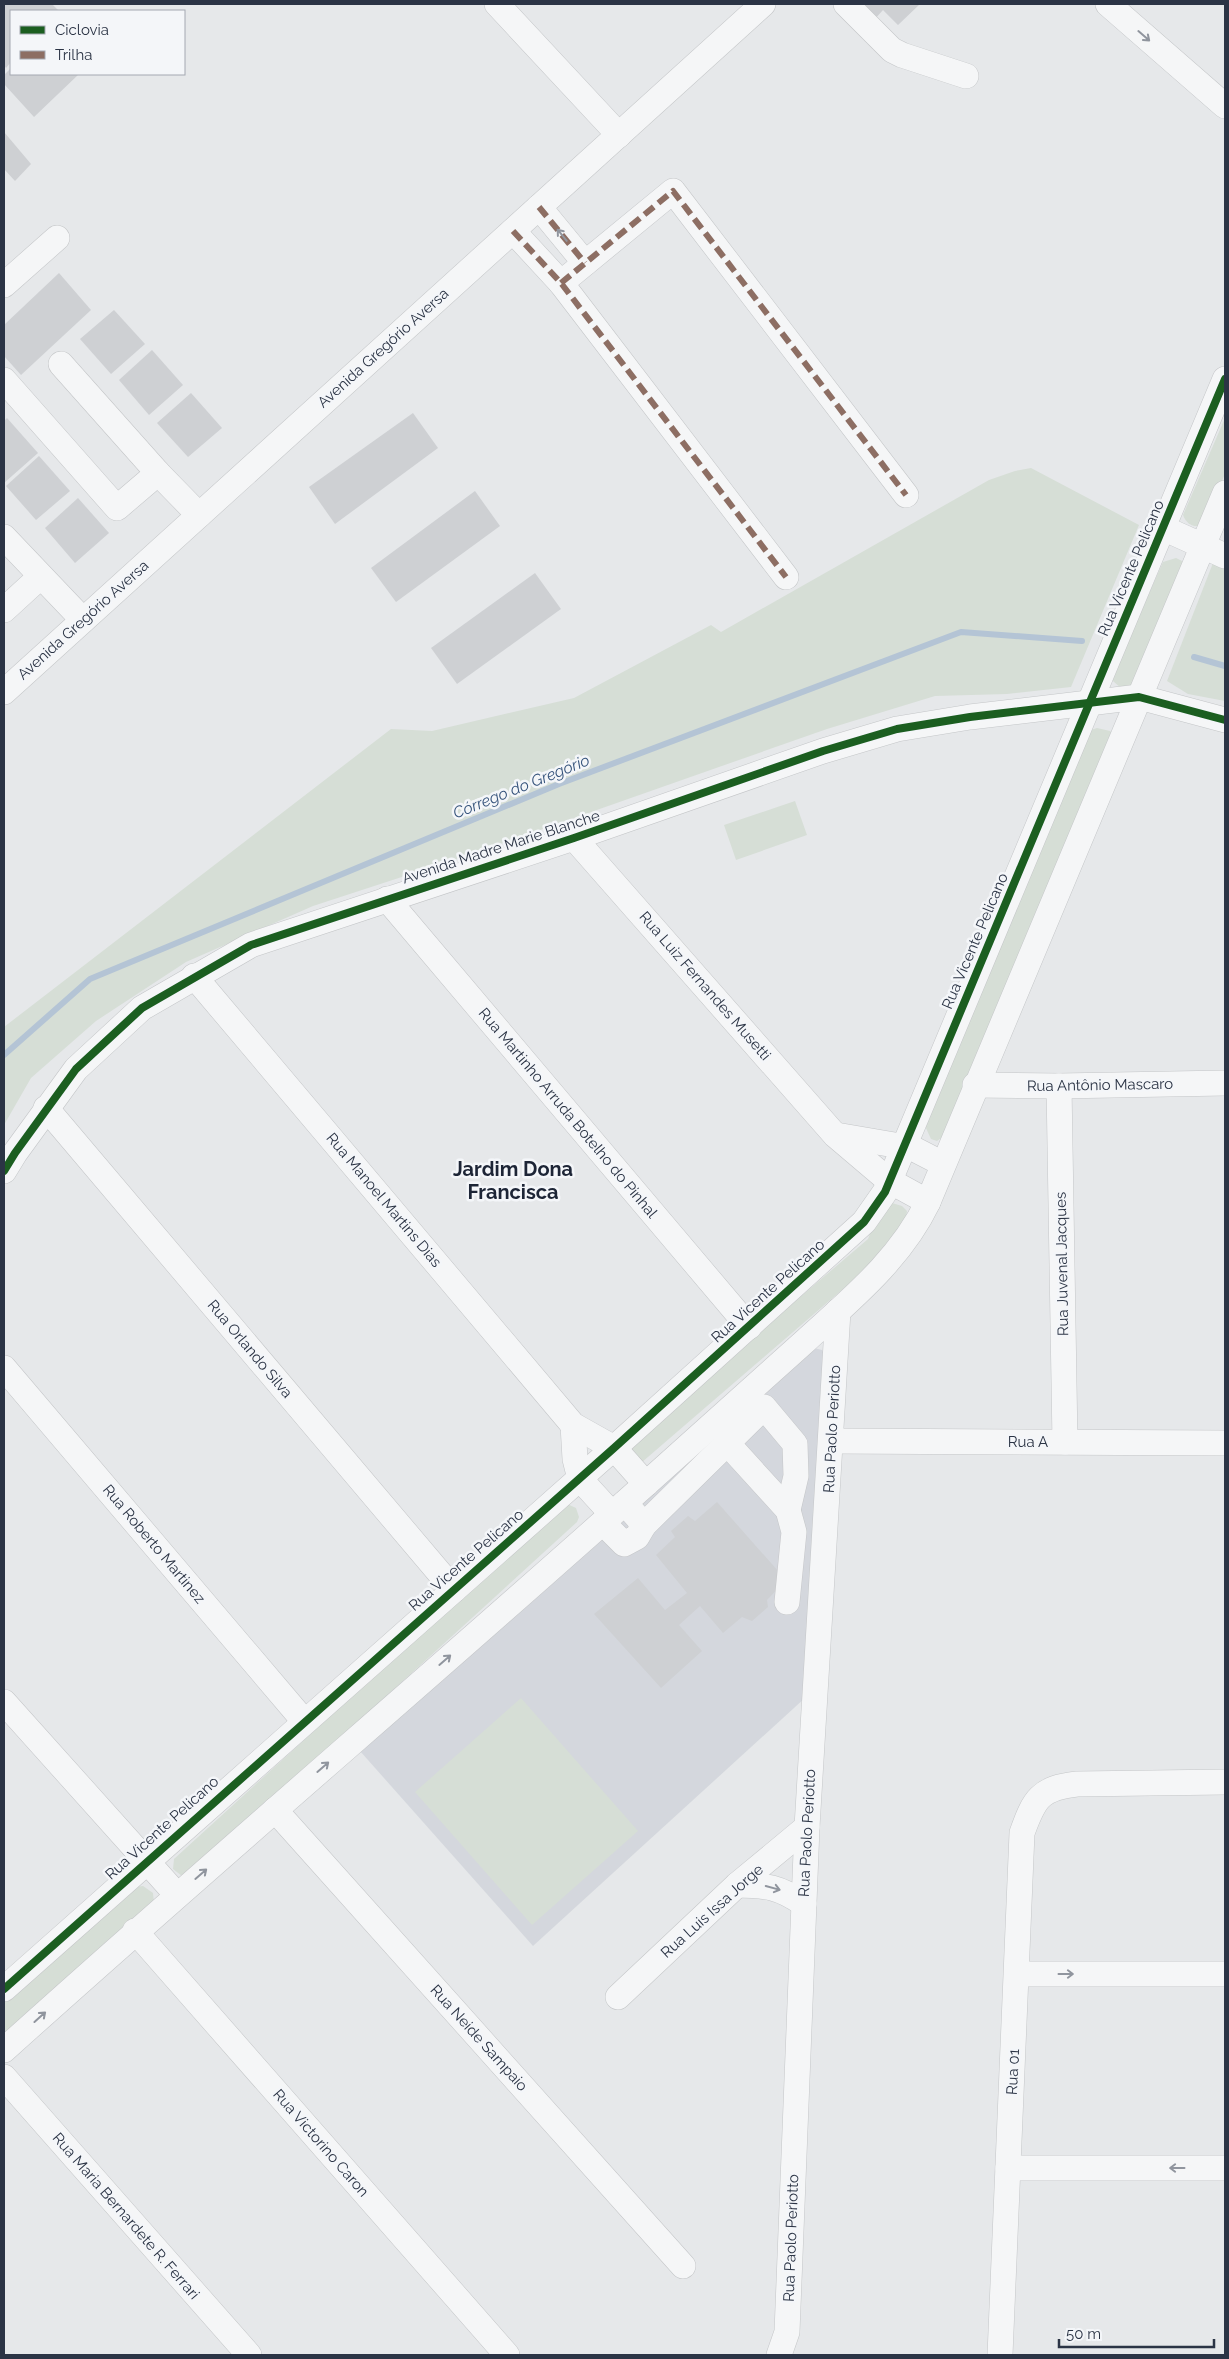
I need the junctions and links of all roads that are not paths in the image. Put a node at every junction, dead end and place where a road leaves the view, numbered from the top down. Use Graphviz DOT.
graph roads {
  1 [pos="497,4"];
  2 [pos="763,4"];
  3 [pos="846,4"];
  4 [pos="1108,4"];
  5 [pos="966,76"];
  6 [pos="1225,106"];
  7 [pos="619,135"];
  8 [pos="539,207"];
  9 [pos="513,231"];
  10 [pos="57,238"];
  11 [pos="584,263"];
  12 [pos="561,282"];
  13 [pos="4,285"];
  14 [pos="61,364"];
  15 [pos="1225,379"];
  16 [pos="4,380"];
  17 [pos="158,473"];
  18 [pos="1225,493"];
  19 [pos="906,495"];
  20 [pos="199,514"];
  21 [pos="1163,528"];
  22 [pos="4,537"];
  23 [pos="1202,546"];
  24 [pos="1225,556"];
  25 [pos="40,577"];
  26 [pos="786,577"];
  27 [pos="4,610"];
  28 [pos="83,620"];
  29 [pos="4,692"];
  30 [pos="1139,698"];
  31 [pos="1091,703"];
  32 [pos="1225,720"];
  33 [pos="574,838"];
  34 [pos="387,899"];
  35 [pos="194,976"];
  36 [pos="1225,1083"];
  37 [pos="976,1085"];
  38 [pos="1058,1086"];
  39 [pos="46,1108"];
  40 [pos="836,1135"];
  41 [pos="903,1146"];
  42 [pos="944,1164"];
  43 [pos="4,1172"];
  44 [pos="888,1180"];
  45 [pos="928,1202"];
  46 [pos="838,1311"];
  47 [pos="749,1327"];
  48 [pos="4,1368"];
  49 [pos="573,1424"];
  50 [pos="831,1441"];
  51 [pos="727,1442"];
  52 [pos="1065,1442"];
  53 [pos="1225,1443"];
  54 [pos="614,1448"];
  55 [pos="580,1479"];
  56 [pos="646,1484"];
  57 [pos="788,1510"];
  58 [pos="613,1513"];
  59 [pos="454,1590"];
  60 [pos="787,1602"];
  61 [pos="4,1702"];
  62 [pos="304,1721"];
  63 [pos="1225,1782"];
  64 [pos="275,1810"];
  65 [pos="807,1827"];
  66 [pos="146,1861"];
  67 [pos="738,1885"];
  68 [pos="177,1895"];
  69 [pos="804,1904"];
  70 [pos="136,1931"];
  71 [pos="1017,1974"];
  72 [pos="1225,1974"];
  73 [pos="4,1989"];
  74 [pos="618,1997"];
  75 [pos="4,2050"];
  76 [pos="4,2077"];
  77 [pos="1008,2168"];
  78 [pos="1225,2168"];
  79 [pos="683,2266"];
  80 [pos="249,2355"];
  81 [pos="507,2355"];
  82 [pos="779,2355"];
  83 [pos="1000,2355"];
  1 -- 7 [label="street"];
  2 -- 7 [label="street, Avenida Gregório Aversa"];
  3 -- 5 [label="street"];
  4 -- 6 [label="street, one-way"];
  7 -- 8 [label="street, Avenida Gregório Aversa"];
  8 -- 9 [label="street, Avenida Gregório Aversa"];
  11 -- 8 [label="street, one-way"];
  9 -- 12 [label="street"];
  9 -- 20 [label="street, Avenida Gregório Aversa"];
  10 -- 13 [label="street"];
  11 -- 12 [label="street"];
  11 -- 19 [label="street"];
  12 -- 26 [label="street"];
  14 -- 17 [label="street"];
  15 -- 21 [label="street, Rua Vicente Pelicano"];
  16 -- 17 [label="street"];
  17 -- 20 [label="street"];
  18 -- 23 [label="street"];
  20 -- 28 [label="street, Avenida Gregório Aversa"];
  21 -- 23 [label="street"];
  21 -- 31 [label="street, Rua Vicente Pelicano"];
  22 -- 25 [label="street"];
  23 -- 24 [label="street"];
  23 -- 30 [label="street"];
  25 -- 27 [label="street"];
  25 -- 28 [label="street"];
  28 -- 29 [label="street, Avenida Gregório Aversa"];
  30 -- 31 [label="street, Avenida Madre Marie Blanche"];
  30 -- 32 [label="street"];
  30 -- 37 [label="street"];
  31 -- 33 [label="street, Avenida Madre Marie Blanche"];
  31 -- 41 [label="street, Rua Vicente Pelicano"];
  33 -- 34 [label="street, Avenida Madre Marie Blanche"];
  33 -- 40 [label="street, Rua Luiz Fernandes Musetti"];
  34 -- 35 [label="street, Avenida Madre Marie Blanche"];
  34 -- 47 [label="street, Rua Martinho Arruda Botelho do Pinhal"];
  35 -- 39 [label="street, Avenida Madre Marie Blanche"];
  35 -- 49 [label="street, Rua Manoel Martins Dias"];
  36 -- 38 [label="street, Rua Antônio Mascaro"];
  37 -- 38 [label="street, Rua Antônio Mascaro"];
  37 -- 42 [label="street"];
  38 -- 52 [label="street, Rua Juvenal Jacques"];
  39 -- 43 [label="street, Avenida Madre Marie Blanche"];
  39 -- 59 [label="street, Rua Orlando Silva"];
  40 -- 41 [label="street"];
  40 -- 44 [label="street, Rua Luiz Fernandes Musetti"];
  41 -- 42 [label="street"];
  41 -- 44 [label="street, Rua Vicente Pelicano"];
  42 -- 45 [label="street"];
  44 -- 45 [label="street, Rua Luiz Fernandes Musetti"];
  44 -- 47 [label="street, Rua Vicente Pelicano"];
  45 -- 46 [label="street"];
  46 -- 50 [label="street, Rua Paolo Periotto"];
  46 -- 56 [label="street"];
  47 -- 54 [label="street, Rua Vicente Pelicano"];
  48 -- 62 [label="street, Rua Roberto Martinez"];
  49 -- 54 [label="street, Rua Manoel Martins Dias"];
  49 -- 55 [label="street"];
  50 -- 52 [label="street, Rua A"];
  50 -- 65 [label="street, Rua Paolo Periotto"];
  51 -- 57 [label="street"];
  51 -- 57 [label="street"];
  51 -- 58 [label="street"];
  52 -- 53 [label="street, Rua A"];
  54 -- 55 [label="street, Rua Vicente Pelicano"];
  54 -- 56 [label="street, Rua Manoel Martins Dias"];
  55 -- 58 [label="street"];
  55 -- 59 [label="street, Rua Vicente Pelicano"];
  56 -- 58 [label="street"];
  57 -- 60 [label="street"];
  64 -- 58 [label="street, one-way"];
  59 -- 62 [label="street, Rua Vicente Pelicano"];
  61 -- 66 [label="street"];
  62 -- 66 [label="street, Rua Vicente Pelicano"];
  63 -- 71 [label="street, Rua 01"];
  68 -- 64 [label="street, one-way"];
  64 -- 79 [label="street, Rua Neide Sampaio"];
  65 -- 67 [label="street, Rua Luis Issa Jorge"];
  65 -- 69 [label="street, Rua Paolo Periotto"];
  66 -- 68 [label="street"];
  66 -- 73 [label="street, Rua Vicente Pelicano"];
  67 -- 69 [label="street, one-way"];
  67 -- 74 [label="street, Rua Luis Issa Jorge"];
  68 -- 70 [label="street"];
  69 -- 82 [label="street, Rua Paolo Periotto"];
  75 -- 70 [label="street, one-way"];
  70 -- 81 [label="street, Rua Victorino Caron"];
  71 -- 72 [label="street, one-way"];
  71 -- 77 [label="street, Rua 01"];
  76 -- 80 [label="street, Rua Maria Bernardete R. Ferrari"];
  78 -- 77 [label="street, one-way"];
  77 -- 83 [label="street, Rua 01"];
}
